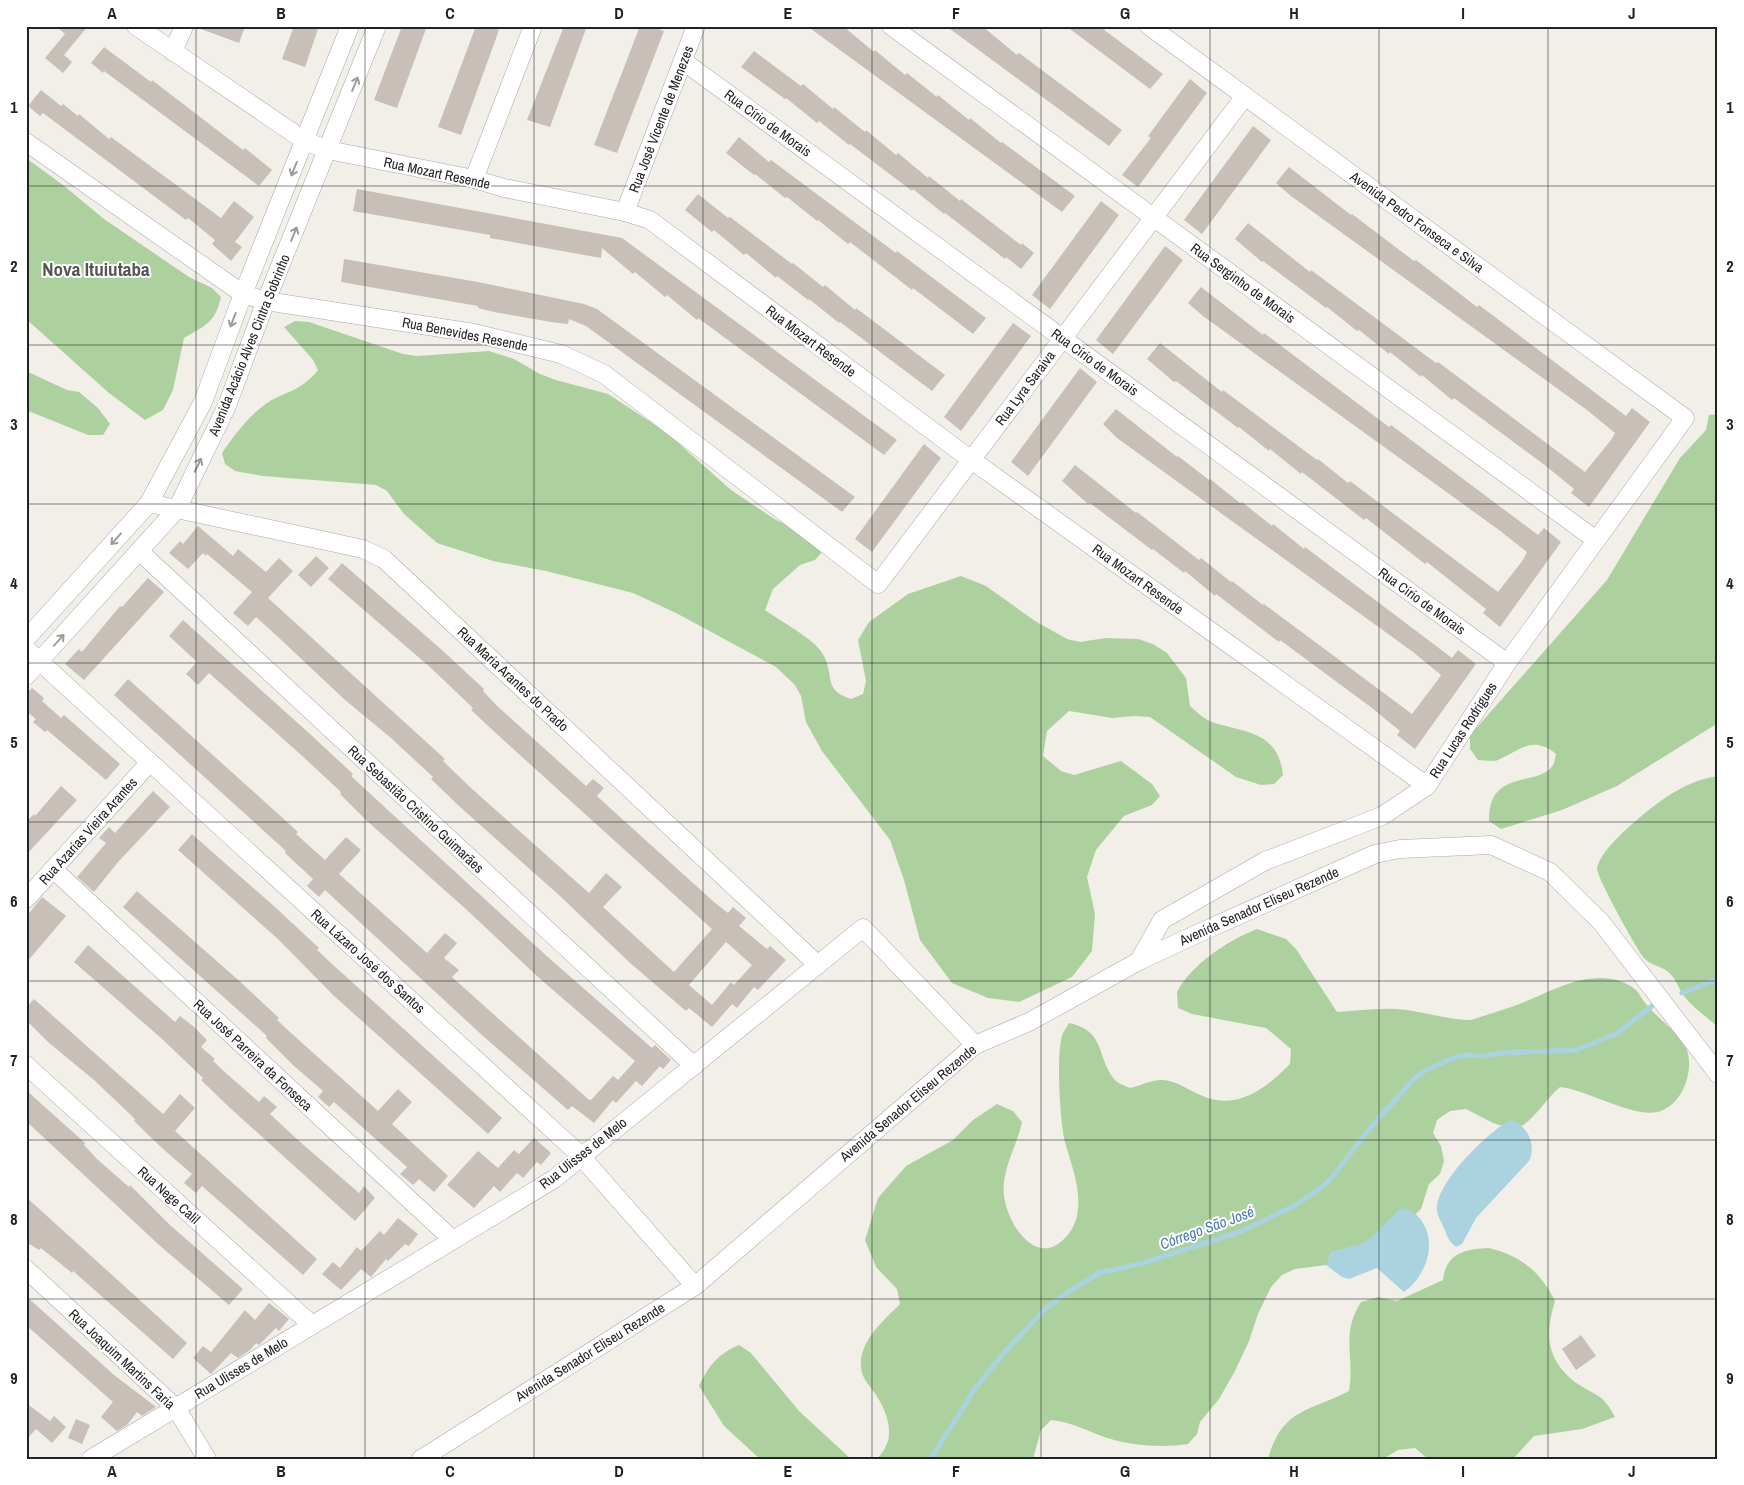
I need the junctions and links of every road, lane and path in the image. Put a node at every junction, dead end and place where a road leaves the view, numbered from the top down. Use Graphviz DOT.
graph roads {
  1 [pos="136,26"];
  2 [pos="184,26"];
  3 [pos="350,26"];
  4 [pos="378,26"];
  5 [pos="533,26"];
  6 [pos="696,26"];
  7 [pos="891,26"];
  8 [pos="1149,26"];
  9 [pos="173,52"];
  10 [pos="683,61"];
  11 [pos="1244,96"];
  12 [pos="305,141"];
  13 [pos="26,142"];
  14 [pos="328,150"];
  15 [pos="474,178"];
  16 [pos="625,212"];
  17 [pos="1153,218"];
  18 [pos="243,294"];
  19 [pos="266,301"];
  20 [pos="1063,338"];
  21 [pos="1685,418"];
  22 [pos="971,460"];
  23 [pos="149,503"];
  24 [pos="177,509"];
  25 [pos="1596,540"];
  26 [pos="139,551"];
  27 [pos="878,584"];
  28 [pos="26,639"];
  29 [pos="26,649"];
  30 [pos="40,662"];
  31 [pos="1507,663"];
  32 [pos="26,676"];
  33 [pos="150,762"];
  34 [pos="1427,786"];
  35 [pos="53,869"];
  36 [pos="26,899"];
  37 [pos="1139,962"];
  38 [pos="818,965"];
  39 [pos="974,1045"];
  40 [pos="26,1065"];
  41 [pos="694,1066"];
  42 [pos="1718,1074"];
  43 [pos="582,1156"];
  44 [pos="453,1240"];
  45 [pos="26,1269"];
  46 [pos="695,1286"];
  47 [pos="312,1326"];
  48 [pos="176,1408"];
  49 [pos="91,1459"];
  50 [pos="207,1459"];
  51 [pos="422,1459"];
  1 -- 9 [label="street, Rua Mozart Resende"];
  2 -- 9 [label="street"];
  3 -- 12 [label="street, Avenida Acácio Alves Cintra Sobrinho"];
  14 -- 4 [label="street, Avenida Acácio Alves Cintra Sobrinho, one-way"];
  5 -- 15 [label="street"];
  6 -- 10 [label="street, Rua José Vicente de Menezes"];
  7 -- 17 [label="street, Rua Serginho de Morais"];
  8 -- 11 [label="street, Avenida Pedro Fonseca e Silva"];
  9 -- 12 [label="street, Rua Mozart Resende"];
  10 -- 16 [label="street, Rua José Vicente de Menezes"];
  10 -- 20 [label="street, Rua Círio de Morais"];
  11 -- 17 [label="street, Rua Lyra Saraiva"];
  11 -- 21 [label="street, Avenida Pedro Fonseca e Silva"];
  12 -- 14 [label="street, Rua Mozart Resende"];
  12 -- 18 [label="street, Avenida Acácio Alves Cintra Sobrinho, one-way"];
  13 -- 18 [label="street, Rua Benevides Resende"];
  14 -- 15 [label="street, Rua Mozart Resende"];
  19 -- 14 [label="street, Avenida Acácio Alves Cintra Sobrinho, one-way"];
  15 -- 16 [label="street, Rua Mozart Resende"];
  16 -- 22 [label="street, Rua Mozart Resende"];
  17 -- 20 [label="street, Rua Lyra Saraiva"];
  17 -- 25 [label="street, Rua Serginho de Morais"];
  18 -- 19 [label="street, Rua Benevides Resende"];
  18 -- 23 [label="street, Avenida Acácio Alves Cintra Sobrinho, one-way"];
  24 -- 19 [label="street, Avenida Acácio Alves Cintra Sobrinho, one-way"];
  19 -- 27 [label="street, Rua Benevides Resende"];
  20 -- 22 [label="street, Rua Lyra Saraiva"];
  20 -- 31 [label="street, Rua Círio de Morais"];
  21 -- 25 [label="street, Rua Lucas Rodrigues"];
  22 -- 27 [label="street, Rua Lyra Saraiva"];
  22 -- 34 [label="street, Rua Mozart Resende"];
  23 -- 24 [label="street, Rua Maria Arantes do Prado"];
  23 -- 28 [label="street, Avenida Acácio Alves Cintra Sobrinho, one-way"];
  24 -- 26 [label="street, Avenida Acácio Alves Cintra Sobrinho"];
  24 -- 38 [label="street, Rua Maria Arantes do Prado"];
  25 -- 31 [label="street, Rua Lucas Rodrigues"];
  30 -- 26 [label="street, Avenida Acácio Alves Cintra Sobrinho, one-way"];
  26 -- 41 [label="street, Rua Sebastião Cristino Guimarães"];
  29 -- 30 [label="street, Rua Lázaro José dos Santos"];
  30 -- 32 [label="street, Avenida Acácio Alves Cintra Sobrinho"];
  30 -- 33 [label="street, Rua Lázaro José dos Santos"];
  31 -- 34 [label="street, Rua Lucas Rodrigues"];
  33 -- 35 [label="street, Rua Azarias Vieira Arantes"];
  33 -- 43 [label="street, Rua Lázaro José dos Santos"];
  34 -- 37 [label="street, Rua Lucas Rodrigues"];
  35 -- 36 [label="street, Rua Azarias Vieira Arantes"];
  35 -- 44 [label="street, Rua José Parreira da Fonseca"];
  37 -- 39 [label="street, Avenida Senador Eliseu Rezende"];
  37 -- 42 [label="street, Avenida Senador Eliseu Rezende"];
  38 -- 39 [label="street, Rua Ulisses de Melo"];
  38 -- 41 [label="street, Rua Ulisses de Melo"];
  39 -- 46 [label="street, Avenida Senador Eliseu Rezende"];
  40 -- 47 [label="street, Rua Nege Calil"];
  41 -- 43 [label="street, Rua Ulisses de Melo"];
  43 -- 44 [label="street, Rua Ulisses de Melo"];
  43 -- 46 [label="street, Rua Lázaro José dos Santos"];
  44 -- 47 [label="street, Rua Ulisses de Melo"];
  45 -- 48 [label="street, Rua Joaquim Martins Faria"];
  46 -- 51 [label="street, Avenida Senador Eliseu Rezende"];
  47 -- 48 [label="street, Rua Ulisses de Melo"];
  48 -- 49 [label="street, Rua Ulisses de Melo"];
  48 -- 50 [label="street, Rua Joaquim Martins Faria"];
}
